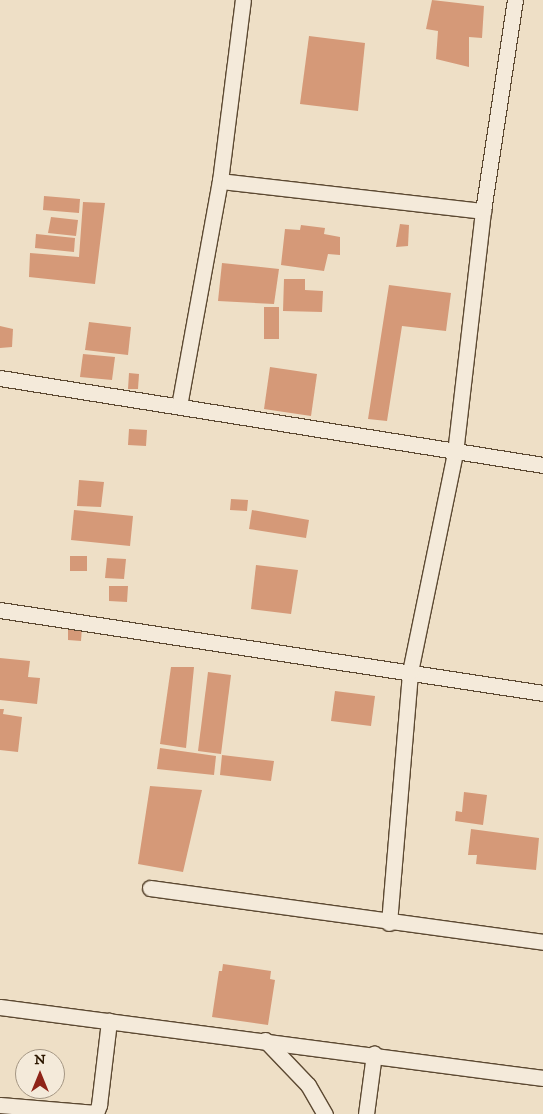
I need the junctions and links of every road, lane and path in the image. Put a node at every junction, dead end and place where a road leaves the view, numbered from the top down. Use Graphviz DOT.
graph roads {
  1 [pos="243,0"];
  2 [pos="515,0"];
  3 [pos="220,181"];
  4 [pos="483,211"];
  5 [pos="0,378"];
  6 [pos="179,406"];
  7 [pos="455,453"];
  8 [pos="543,465"];
  9 [pos="0,610"];
  10 [pos="410,672"];
  11 [pos="543,693"];
  12 [pos="150,888"];
  13 [pos="389,923"];
  14 [pos="543,942"];
  15 [pos="0,1007"];
  16 [pos="109,1021"];
  17 [pos="265,1040"];
  18 [pos="374,1054"];
  19 [pos="543,1078"];
  20 [pos="0,1105"];
  21 [pos="326,1114"];
  22 [pos="366,1114"];
  1 -- 3 [label="street"];
  2 -- 4 [label="street"];
  3 -- 4 [label="street"];
  3 -- 6 [label="street"];
  4 -- 7 [label="street"];
  5 -- 6 [label="street"];
  6 -- 7 [label="street"];
  7 -- 8 [label="street"];
  7 -- 10 [label="street"];
  9 -- 10 [label="street"];
  10 -- 11 [label="street"];
  10 -- 13 [label="street"];
  12 -- 13 [label="street"];
  13 -- 14 [label="street"];
  15 -- 16 [label="street"];
  16 -- 17 [label="street"];
  16 -- 20 [label="street"];
  17 -- 18 [label="street"];
  17 -- 21 [label="street"];
  18 -- 19 [label="street"];
  18 -- 22 [label="street"];
}
